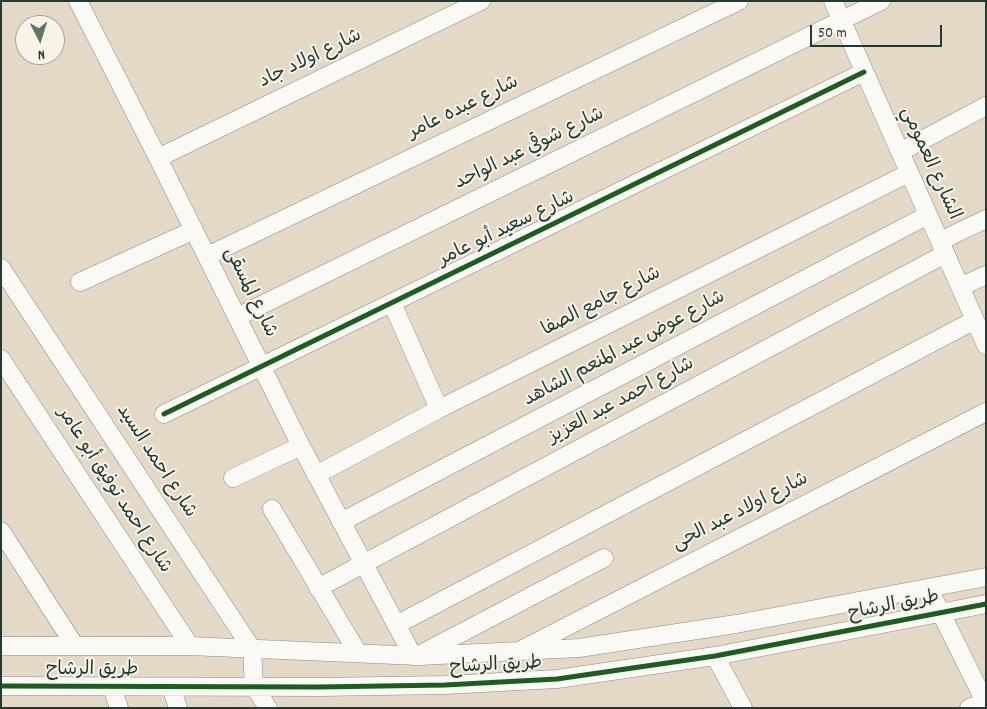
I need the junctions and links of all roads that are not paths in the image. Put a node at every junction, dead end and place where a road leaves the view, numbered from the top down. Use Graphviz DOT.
graph roads {
  1 [pos="78,1"];
  2 [pos="481,1"];
  3 [pos="739,1"];
  4 [pos="833,1"];
  5 [pos="882,1"];
  6 [pos="841,20"];
  7 [pos="864,72"];
  8 [pos="986,106"];
  9 [pos="900,152"];
  10 [pos="158,158"];
  11 [pos="909,173"];
  12 [pos="928,215"];
  13 [pos="986,219"];
  14 [pos="194,230"];
  15 [pos="942,248"];
  16 [pos="207,256"];
  17 [pos="1,268"];
  18 [pos="986,275"];
  19 [pos="80,282"];
  20 [pos="960,288"];
  21 [pos="392,303"];
  22 [pos="237,317"];
  23 [pos="975,320"];
  24 [pos="985,341"];
  25 [pos="1,359"];
  26 [pos="262,367"];
  27 [pos="440,409"];
  28 [pos="986,412"];
  29 [pos="164,414"];
  30 [pos="301,446"];
  31 [pos="316,475"];
  32 [pos="232,478"];
  33 [pos="272,509"];
  34 [pos="341,522"];
  35 [pos="1,531"];
  36 [pos="604,558"];
  37 [pos="364,564"];
  38 [pos="986,577"];
  39 [pos="318,588"];
  40 [pos="929,589"];
  41 [pos="986,604"];
  42 [pos="940,614"];
  43 [pos="396,624"];
  44 [pos="1,646"];
  45 [pos="75,646"];
  46 [pos="190,646"];
  47 [pos="252,649"];
  48 [pos="516,652"];
  49 [pos="358,653"];
  50 [pos="416,656"];
  51 [pos="715,656"];
  52 [pos="1,686"];
  53 [pos="254,686"];
  54 [pos="112,687"];
  55 [pos="170,687"];
  56 [pos="980,705"];
  57 [pos="119,708"];
  58 [pos="178,708"];
  59 [pos="268,708"];
  60 [pos="743,708"];
  1 -- 10 [label="street, شارع المسقى"];
  2 -- 10 [label="street, شارع اولاد جاد"];
  3 -- 16 [label="street, شارع عبده عامر"];
  4 -- 6 [label="street, الشارع العمومي"];
  5 -- 6 [label="street, شارع شوقي عبد الواحد"];
  6 -- 7 [label="street, الشارع العمومي"];
  6 -- 22 [label="street, شارع شوقي عبد الواحد"];
  7 -- 9 [label="street, الشارع العمومي"];
  7 -- 21 [label="street, شارع سعيد أبو عامر"];
  8 -- 9 [label="street"];
  9 -- 11 [label="street, الشارع العمومي"];
  10 -- 14 [label="street, شارع المسقى"];
  11 -- 12 [label="street, الشارع العمومي"];
  11 -- 27 [label="street, شارع جامع الصفا"];
  12 -- 15 [label="street, الشارع العمومي"];
  12 -- 34 [label="street, شارع عوض عبد المنعم الشاهد"];
  13 -- 15 [label="street, شارع احمد عبد العزيز"];
  14 -- 16 [label="street, شارع المسقى"];
  14 -- 19 [label="street"];
  15 -- 20 [label="street, الشارع العمومي"];
  15 -- 37 [label="street, شارع احمد عبد العزيز"];
  16 -- 22 [label="street, شارع المسقى"];
  17 -- 47 [label="street, شارع احمد السيد"];
  18 -- 20 [label="street"];
  20 -- 23 [label="street, الشارع العمومي"];
  21 -- 26 [label="street, شارع سعيد أبو عامر"];
  21 -- 27 [label="street"];
  22 -- 26 [label="street, شارع المسقى"];
  23 -- 24 [label="street, الشارع العمومي"];
  23 -- 43 [label="street"];
  25 -- 46 [label="street, شارع احمد توفيق أبو عامر"];
  26 -- 29 [label="street, شارع سعيد أبو عامر"];
  26 -- 30 [label="street, شارع المسقى"];
  27 -- 31 [label="street, شارع جامع الصفا"];
  28 -- 48 [label="street, شارع اولاد عبد الحى"];
  30 -- 31 [label="street, شارع المسقى"];
  30 -- 32 [label="street"];
  31 -- 34 [label="street, شارع المسقى"];
  33 -- 39 [label="street"];
  34 -- 37 [label="street, شارع المسقى"];
  35 -- 45 [label="street"];
  36 -- 50 [label="street"];
  37 -- 39 [label="street, شارع احمد عبد العزيز"];
  37 -- 43 [label="street, شارع المسقى"];
  38 -- 40 [label="street, طريق الرشاح"];
  39 -- 49 [label="street"];
  40 -- 42 [label="street"];
  40 -- 48 [label="street, طريق الرشاح"];
  41 -- 42 [label="street, طريق الرشاح"];
  42 -- 51 [label="street, طريق الرشاح"];
  42 -- 56 [label="street"];
  43 -- 50 [label="street, شارع المسقى"];
  44 -- 45 [label="street, طريق الرشاح"];
  45 -- 46 [label="street, طريق الرشاح"];
  46 -- 47 [label="street, طريق الرشاح"];
  47 -- 49 [label="street, طريق الرشاح"];
  47 -- 53 [label="street"];
  48 -- 50 [label="street, طريق الرشاح"];
  49 -- 50 [label="street, طريق الرشاح"];
  51 -- 53 [label="street, طريق الرشاح"];
  51 -- 60 [label="street"];
  52 -- 54 [label="street, طريق الرشاح"];
  53 -- 55 [label="street, طريق الرشاح"];
  53 -- 59 [label="street"];
  54 -- 55 [label="street, طريق الرشاح"];
  54 -- 57 [label="street"];
  55 -- 58 [label="street"];
}
